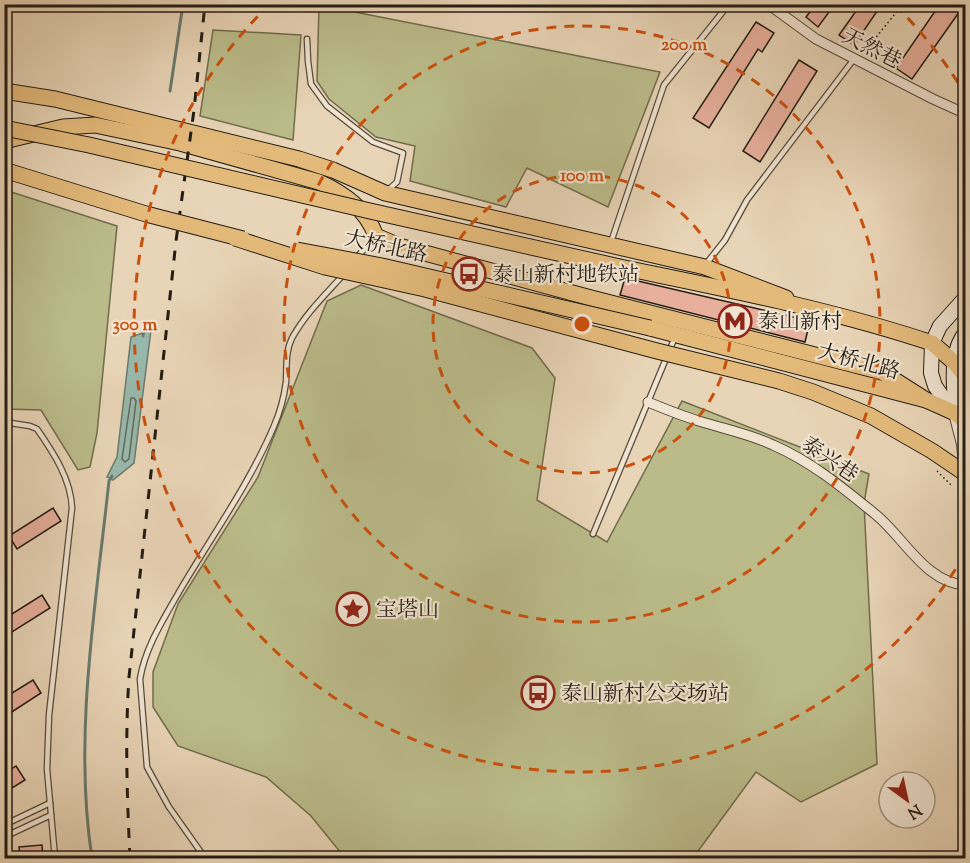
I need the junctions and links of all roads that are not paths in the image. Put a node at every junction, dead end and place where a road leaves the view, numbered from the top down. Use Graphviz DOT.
graph roads {
  1 [pos="719,4"];
  2 [pos="768,4"];
  3 [pos="307,39"];
  4 [pos="854,59"];
  5 [pos="4,91"];
  6 [pos="966,114"];
  7 [pos="4,128"];
  8 [pos="4,141"];
  9 [pos="4,170"];
  10 [pos="385,193"];
  11 [pos="381,215"];
  12 [pos="377,231"];
  13 [pos="235,238"];
  14 [pos="610,244"];
  15 [pos="705,267"];
  16 [pos="966,297"];
  17 [pos="809,307"];
  18 [pos="966,332"];
  19 [pos="676,335"];
  20 [pos="932,343"];
  21 [pos="955,363"];
  22 [pos="966,377"];
  23 [pos="926,400"];
  24 [pos="648,402"];
  25 [pos="960,418"];
  26 [pos="4,422"];
  27 [pos="966,474"];
  28 [pos="593,534"];
  29 [pos="966,585"];
  30 [pos="50,802"];
  31 [pos="51,816"];
  32 [pos="4,825"];
  33 [pos="4,837"];
  34 [pos="55,858"];
  35 [pos="205,858"];
  1 -- 14 [label="lane"];
  2 -- 4 [label="street, 天然巷"];
  3 -- 10 [label="lane"];
  4 -- 6 [label="street, 天然巷"];
  4 -- 15 [label="lane"];
  5 -- 10 [label="main road"];
  7 -- 17 [label="main road, 大桥北路, bridge"];
  8 -- 12 [label="main road"];
  9 -- 13 [label="main road, 大桥北路, bridge"];
  10 -- 11 [label="lane"];
  10 -- 14 [label="main road"];
  12 -- 23 [label="main road"];
  12 -- 35 [label="lane"];
  13 -- 19 [label="main road, 大桥北路, bridge"];
  13 -- 27 [label="main road, bridge"];
  14 -- 15 [label="main road"];
  15 -- 17 [label="main road"];
  16 -- 20 [label="main road"];
  17 -- 20 [label="main road, 大桥北路"];
  18 -- 21 [label="main road"];
  19 -- 23 [label="main road, 大桥北路"];
  19 -- 24 [label="lane"];
  20 -- 21 [label="main road"];
  20 -- 25 [label="main road"];
  21 -- 22 [label="main road"];
  21 -- 25 [label="main road"];
  23 -- 25 [label="main road, 大桥北路"];
  24 -- 28 [label="lane"];
  24 -- 29 [label="street, 泰兴巷"];
  25 -- 27 [label="street"];
  26 -- 30 [label="lane"];
  30 -- 31 [label="lane"];
  30 -- 32 [label="lane"];
  31 -- 33 [label="lane"];
  31 -- 34 [label="lane"];
}
